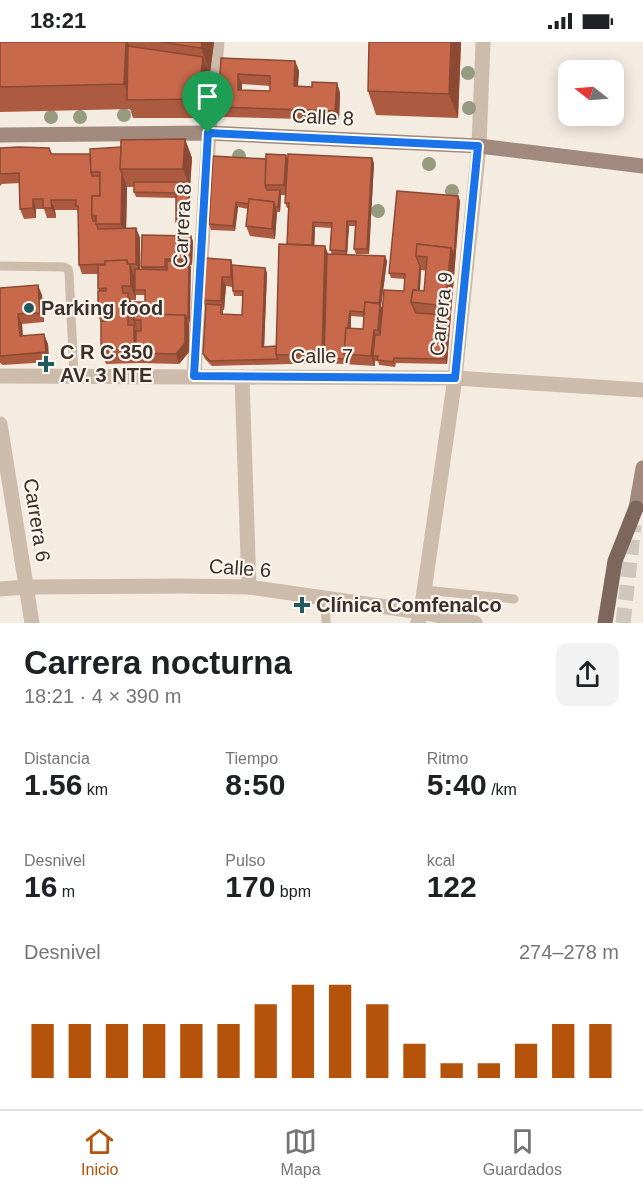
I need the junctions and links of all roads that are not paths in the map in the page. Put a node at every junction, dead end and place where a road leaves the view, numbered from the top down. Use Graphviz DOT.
graph roads {
  1 [pos="217,42"];
  2 [pos="483,42"];
  3 [pos="208,133"];
  4 [pos="0,135"];
  5 [pos="478,146"];
  6 [pos="643,166"];
  7 [pos="0,266"];
  8 [pos="0,376"];
  9 [pos="74,376"];
  10 [pos="194,376"];
  11 [pos="242,377"];
  12 [pos="455,378"];
  13 [pos="643,390"];
  14 [pos="0,423"];
  15 [pos="643,468"];
  16 [pos="636,508"];
  17 [pos="634,525"];
  18 [pos="26,587"];
  19 [pos="249,587"];
  20 [pos="0,590"];
  21 [pos="424,590"];
  22 [pos="325,598"];
  23 [pos="514,599"];
  24 [pos="420,617"];
  25 [pos="32,623"];
  26 [pos="326,623"];
  27 [pos="475,623"];
  28 [pos="605,623"];
  1 -- 3 [label="street, Carrera 8"];
  2 -- 5 [label="street, Carrera 9"];
  3 -- 4 [label="street, Calle 8"];
  3 -- 5 [label="street, Calle 8"];
  3 -- 10 [label="street, Carrera 8"];
  5 -- 6 [label="street, Calle 8"];
  5 -- 12 [label="street, Carrera 9"];
  7 -- 9 [label="lane"];
  8 -- 9 [label="street, Calle 7"];
  9 -- 10 [label="street, Calle 7"];
  10 -- 11 [label="street, Calle 7"];
  11 -- 12 [label="street, Calle 7"];
  11 -- 19 [label="street"];
  12 -- 13 [label="street, Calle 7"];
  12 -- 21 [label="street, Carrera 9"];
  14 -- 18 [label="street, Carrera 6"];
  15 -- 16 [label="street"];
  16 -- 17 [label="main road"];
  16 -- 28 [label="main road"];
  18 -- 19 [label="street, Calle 6"];
  18 -- 20 [label="street, Calle 6"];
  18 -- 25 [label="street, Carrera 6"];
  19 -- 22 [label="street, Calle 6"];
  21 -- 23 [label="lane"];
  21 -- 24 [label="street, Carrera 9"];
  22 -- 24 [label="street, Calle 6"];
  22 -- 26 [label="lane"];
  24 -- 27 [label="street, Calle 6"];
}
